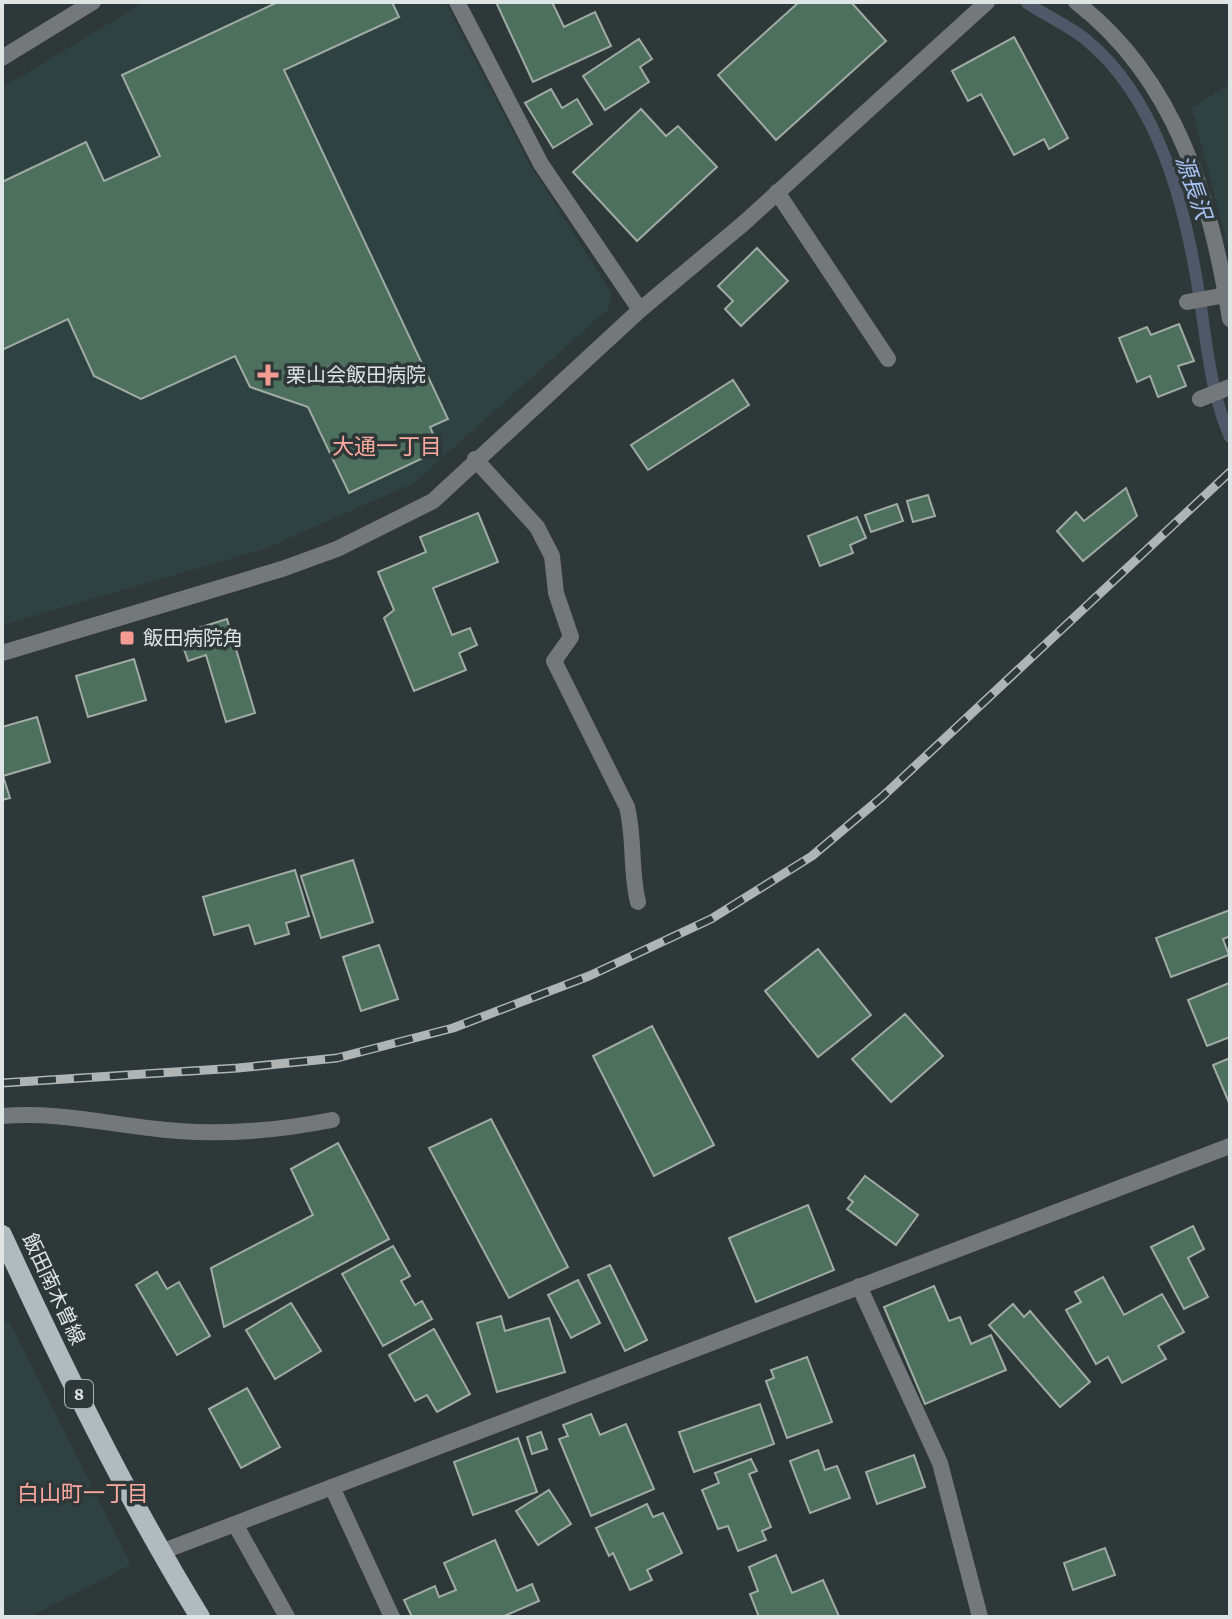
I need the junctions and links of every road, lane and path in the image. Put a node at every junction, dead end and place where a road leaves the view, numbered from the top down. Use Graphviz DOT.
graph roads {
  1 [pos="93,2"];
  2 [pos="457,2"];
  3 [pos="987,2"];
  4 [pos="1076,2"];
  5 [pos="2,58"];
  6 [pos="777,192"];
  7 [pos="1220,296"];
  8 [pos="1187,302"];
  9 [pos="640,310"];
  10 [pos="1230,319"];
  11 [pos="888,359"];
  12 [pos="1230,387"];
  13 [pos="1200,399"];
  14 [pos="475,459"];
  15 [pos="2,653"];
  16 [pos="638,902"];
  17 [pos="2,1116"];
  18 [pos="332,1120"];
  19 [pos="1230,1146"];
  20 [pos="2,1235"];
  21 [pos="859,1286"];
  22 [pos="332,1487"];
  23 [pos="235,1524"];
  24 [pos="161,1552"];
  25 [pos="200,1617"];
  26 [pos="287,1617"];
  27 [pos="392,1617"];
  28 [pos="980,1617"];
  1 -- 5 [label="street"];
  2 -- 9 [label="street"];
  3 -- 6 [label="street"];
  4 -- 7 [label="street"];
  6 -- 9 [label="street"];
  6 -- 11 [label="street"];
  7 -- 8 [label="street"];
  7 -- 10 [label="street"];
  9 -- 14 [label="street"];
  12 -- 13 [label="street"];
  14 -- 15 [label="street"];
  14 -- 16 [label="street"];
  17 -- 18 [label="street"];
  19 -- 21 [label="street"];
  20 -- 24 [label="main road, 飯田南木曽線 / 8"];
  21 -- 22 [label="street"];
  21 -- 28 [label="street"];
  22 -- 23 [label="street"];
  22 -- 27 [label="street"];
  23 -- 24 [label="street"];
  23 -- 26 [label="street"];
  24 -- 25 [label="main road, 飯田南木曽線 / 8"];
}
